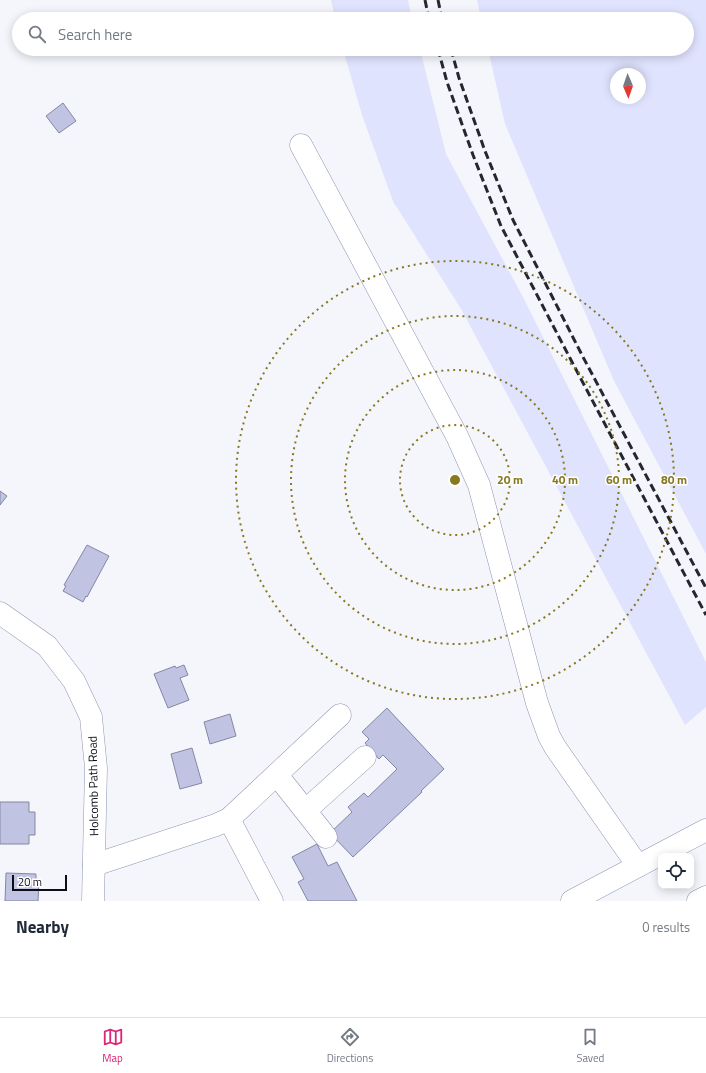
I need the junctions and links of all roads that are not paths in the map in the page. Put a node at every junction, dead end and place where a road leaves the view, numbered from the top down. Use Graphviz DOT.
graph roads {
  1 [pos="301,145"];
  2 [pos="0,613"];
  3 [pos="340,715"];
  4 [pos="365,757"];
  5 [pos="277,775"];
  6 [pos="306,810"];
  7 [pos="229,819"];
  8 [pos="706,830"];
  9 [pos="326,837"];
  10 [pos="94,865"];
  11 [pos="638,866"];
  12 [pos="706,897"];
  13 [pos="93,901"];
  14 [pos="272,901"];
  15 [pos="572,901"];
  16 [pos="698,901"];
  1 -- 11 [label="main road"];
  2 -- 10 [label="main road, Holcomb Path Road"];
  3 -- 5 [label="main road"];
  4 -- 6 [label="main road"];
  5 -- 6 [label="main road"];
  5 -- 7 [label="main road"];
  6 -- 9 [label="main road"];
  7 -- 10 [label="main road"];
  7 -- 14 [label="main road"];
  8 -- 11 [label="main road"];
  10 -- 13 [label="main road, Holcomb Path Road"];
  11 -- 15 [label="main road"];
  12 -- 16 [label="main road"];
}
